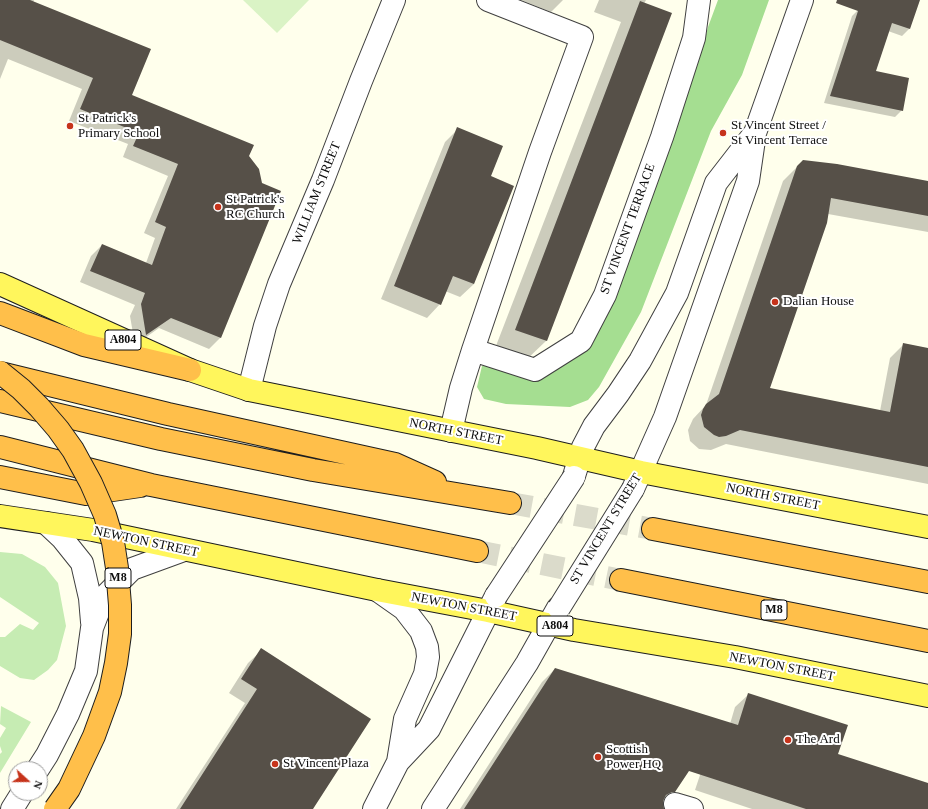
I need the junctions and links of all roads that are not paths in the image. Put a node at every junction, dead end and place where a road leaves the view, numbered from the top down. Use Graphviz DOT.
graph roads {
  1 [pos="394,0"];
  2 [pos="488,0"];
  3 [pos="699,0"];
  4 [pos="802,0"];
  5 [pos="755,133"];
  6 [pos="0,284"];
  7 [pos="0,313"];
  8 [pos="473,350"];
  9 [pos="190,370"];
  10 [pos="0,372"];
  11 [pos="249,390"];
  12 [pos="0,402"];
  13 [pos="451,431"];
  14 [pos="0,447"];
  15 [pos="576,468"];
  16 [pos="0,477"];
  17 [pos="637,481"];
  18 [pos="151,485"];
  19 [pos="465,495"];
  20 [pos="510,503"];
  21 [pos="0,516"];
  22 [pos="46,523"];
  23 [pos="928,526"];
  24 [pos="652,529"];
  25 [pos="184,550"];
  26 [pos="477,551"];
  27 [pos="620,580"];
  28 [pos="928,582"];
  29 [pos="377,590"];
  30 [pos="492,604"];
  31 [pos="554,616"];
  32 [pos="92,628"];
  33 [pos="928,641"];
  34 [pos="928,696"];
  35 [pos="43,761"];
  36 [pos="398,762"];
  37 [pos="55,809"];
  38 [pos="374,809"];
  39 [pos="433,809"];
  1 -- 11 [label="street, WILLIAM STREET"];
  2 -- 8 [label="street"];
  3 -- 8 [label="street, ST VINCENT TERRACE"];
  4 -- 5 [label="street, ST VINCENT STREET"];
  5 -- 15 [label="street, ST VINCENT STREET"];
  5 -- 17 [label="street, ST VINCENT STREET"];
  6 -- 9 [label="main road, NORTH STREET / A804"];
  7 -- 9 [label="highway"];
  8 -- 13 [label="street"];
  9 -- 11 [label="main road, NORTH STREET / A804"];
  10 -- 19 [label="highway"];
  10 -- 37 [label="highway, M8, bridge"];
  11 -- 13 [label="main road, NORTH STREET / A804"];
  12 -- 19 [label="highway"];
  13 -- 15 [label="main road, NORTH STREET / A804"];
  14 -- 18 [label="highway"];
  15 -- 17 [label="main road, NORTH STREET / A804"];
  15 -- 30 [label="street, ST VINCENT STREET, bridge"];
  16 -- 18 [label="highway"];
  17 -- 23 [label="main road, NORTH STREET / A804"];
  17 -- 31 [label="street, ST VINCENT STREET, bridge"];
  18 -- 26 [label="highway"];
  19 -- 20 [label="highway"];
  21 -- 22 [label="main road, NEWTON STREET / A804"];
  22 -- 25 [label="main road, NEWTON STREET / A804"];
  22 -- 32 [label="street"];
  24 -- 28 [label="highway"];
  25 -- 29 [label="main road, NEWTON STREET / A804"];
  25 -- 32 [label="street"];
  27 -- 33 [label="highway, M8"];
  29 -- 30 [label="main road, NEWTON STREET / A804"];
  29 -- 36 [label="street, ST VINCENT STREET"];
  30 -- 31 [label="main road, NEWTON STREET / A804"];
  30 -- 36 [label="street, ST VINCENT STREET"];
  31 -- 34 [label="main road, NEWTON STREET / A804"];
  31 -- 39 [label="street, ST VINCENT STREET"];
  32 -- 35 [label="street"];
  36 -- 38 [label="street, ST VINCENT STREET"];
}
